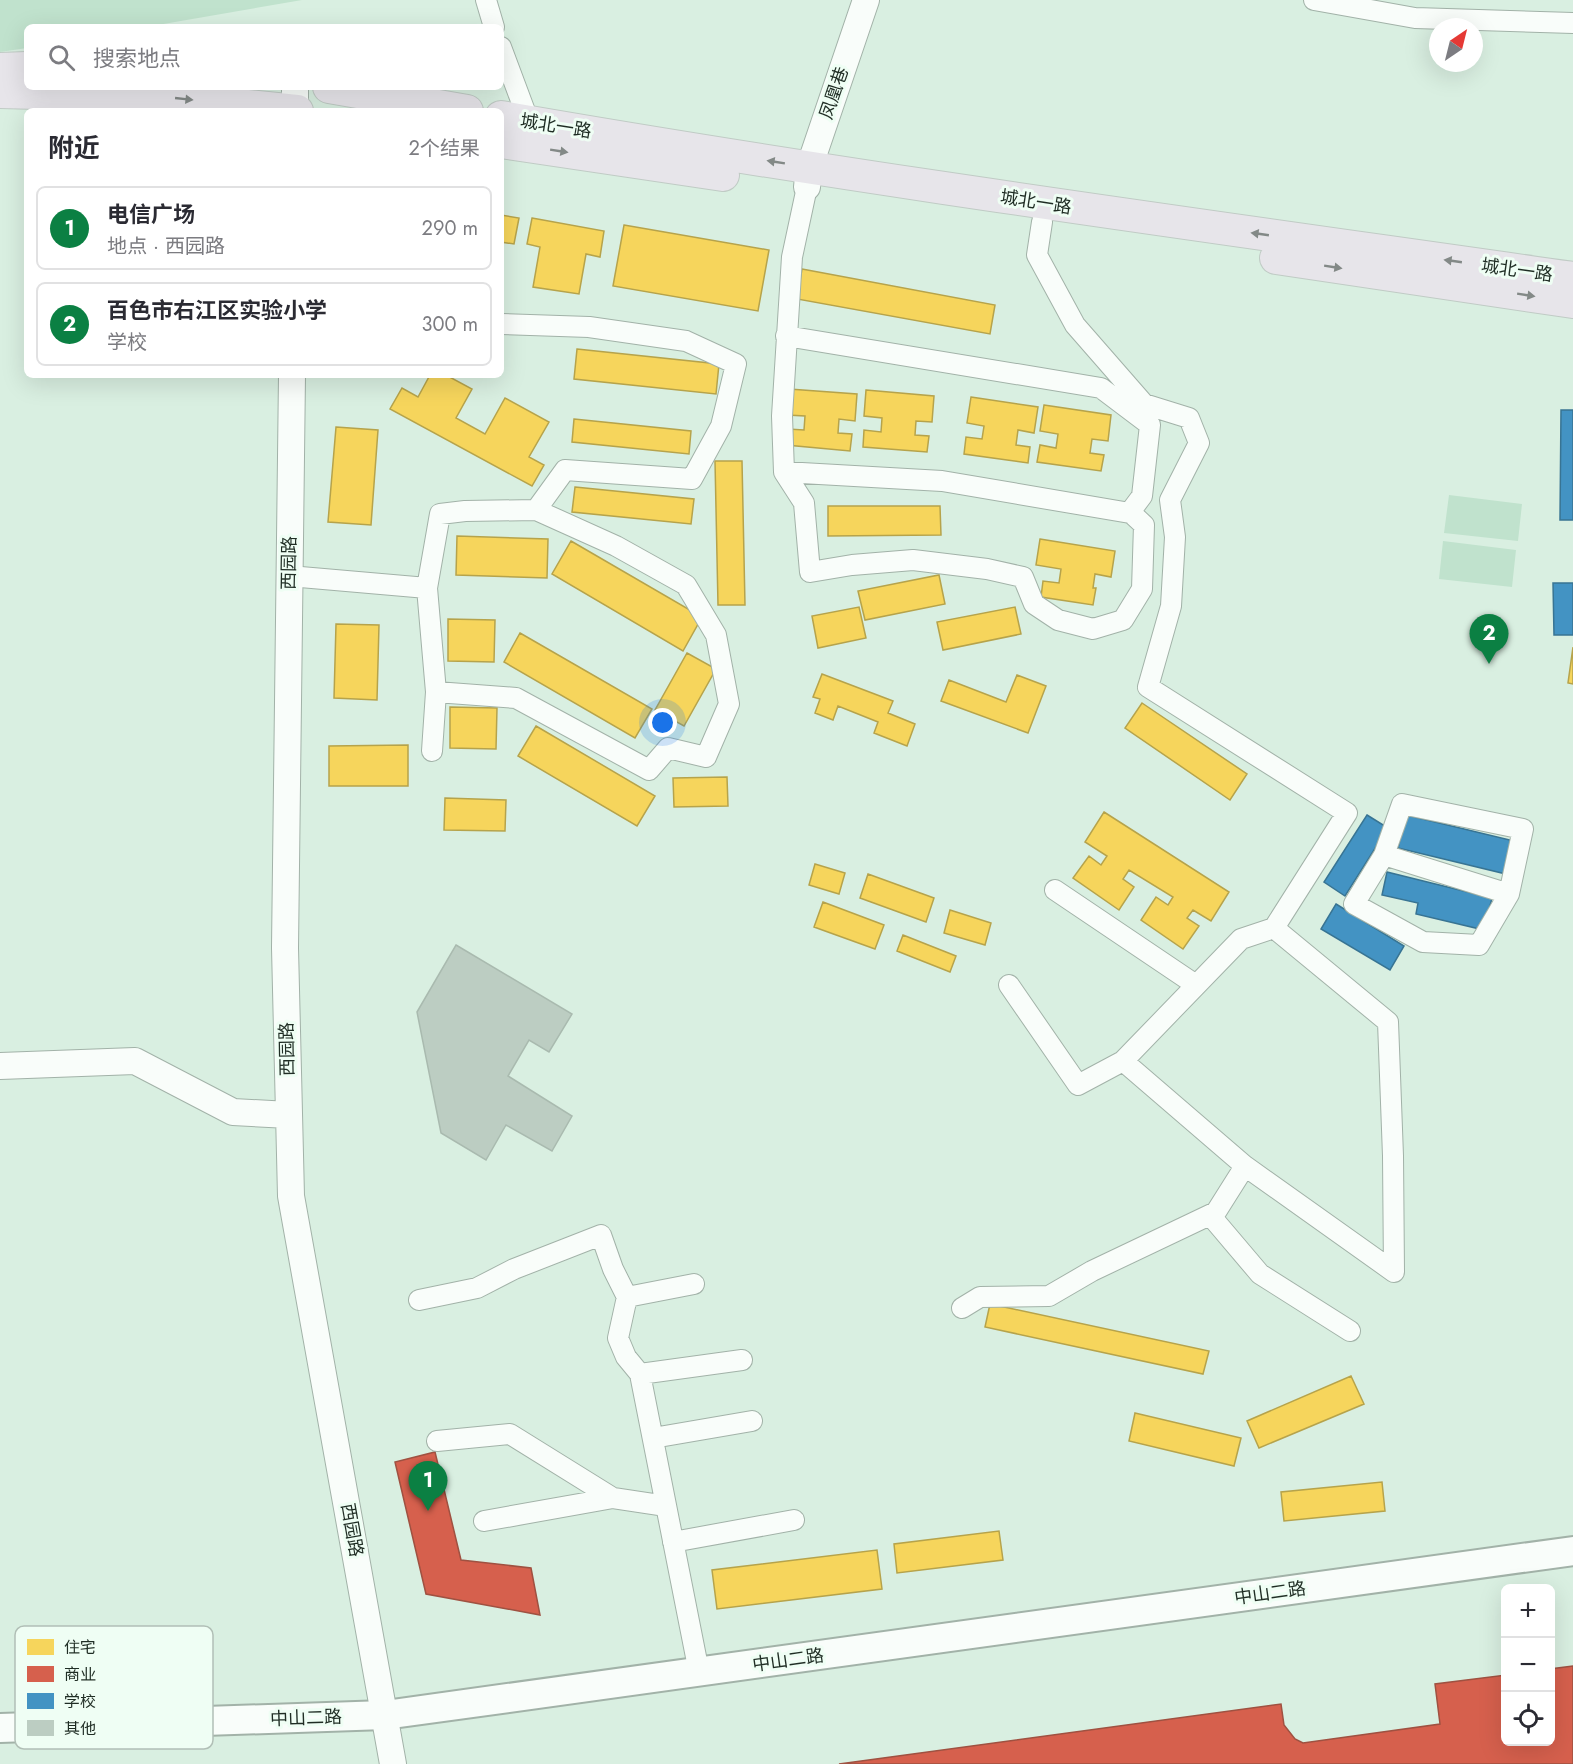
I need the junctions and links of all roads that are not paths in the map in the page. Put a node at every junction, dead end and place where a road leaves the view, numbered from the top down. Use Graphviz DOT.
graph roads {
  1 [pos="486,0"];
  2 [pos="866,0"];
  3 [pos="1314,0"];
  4 [pos="1573,23"];
  5 [pos="493,24"];
  6 [pos="504,62"];
  7 [pos="24,68"];
  8 [pos="0,69"];
  9 [pos="295,90"];
  10 [pos="346,90"];
  11 [pos="0,92"];
  12 [pos="267,108"];
  13 [pos="296,108"];
  14 [pos="450,108"];
  15 [pos="515,119"];
  16 [pos="504,142"];
  17 [pos="808,177"];
  18 [pos="1042,222"];
  19 [pos="1573,278"];
  20 [pos="1573,302"];
  21 [pos="504,324"];
  22 [pos="786,336"];
  23 [pos="292,378"];
  24 [pos="784,472"];
  25 [pos="536,510"];
  26 [pos="1130,513"];
  27 [pos="289,576"];
  28 [pos="427,588"];
  29 [pos="436,692"];
  30 [pos="432,751"];
  31 [pos="1384,855"];
  32 [pos="1055,890"];
  33 [pos="1509,894"];
  34 [pos="1274,928"];
  35 [pos="1009,985"];
  36 [pos="1196,986"];
  37 [pos="1123,1061"];
  38 [pos="0,1066"];
  39 [pos="289,1115"];
  40 [pos="1245,1166"];
  41 [pos="1210,1215"];
  42 [pos="694,1284"];
  43 [pos="627,1298"];
  44 [pos="419,1300"];
  45 [pos="962,1308"];
  46 [pos="1350,1331"];
  47 [pos="742,1360"];
  48 [pos="640,1374"];
  49 [pos="752,1421"];
  50 [pos="652,1438"];
  51 [pos="437,1441"];
  52 [pos="613,1498"];
  53 [pos="666,1506"];
  54 [pos="794,1520"];
  55 [pos="484,1521"];
  56 [pos="673,1542"];
  57 [pos="1573,1551"];
  58 [pos="699,1672"];
  59 [pos="385,1715"];
  60 [pos="213,1721"];
  61 [pos="15,1727"];
  62 [pos="0,1728"];
  63 [pos="393,1764"];
  1 -- 5 [label="street"];
  2 -- 17 [label="street, 凤凰巷"];
  3 -- 4 [label="street"];
  6 -- 15 [label="street"];
  7 -- 8 [label="main road"];
  9 -- 13 [label="street"];
  10 -- 14 [label="main road"];
  11 -- 12 [label="main road, one-way"];
  17 -- 15 [label="main road, 城北一路, one-way"];
  16 -- 17 [label="main road, 城北一路, one-way"];
  17 -- 18 [label="main road, 城北一路"];
  19 -- 17 [label="main road, 城北一路, one-way"];
  17 -- 22 [label="street"];
  18 -- 20 [label="main road, 城北一路, one-way"];
  18 -- 34 [label="street"];
  21 -- 25 [label="street"];
  22 -- 24 [label="street"];
  22 -- 26 [label="street"];
  23 -- 27 [label="street, 西园路"];
  24 -- 26 [label="street"];
  24 -- 26 [label="street"];
  25 -- 28 [label="street"];
  25 -- 29 [label="street"];
  27 -- 28 [label="street"];
  27 -- 39 [label="street, 西园路"];
  28 -- 29 [label="street"];
  29 -- 30 [label="street"];
  31 -- 33 [label="street"];
  31 -- 33 [label="street"];
  31 -- 33 [label="street"];
  32 -- 36 [label="street"];
  34 -- 36 [label="street"];
  34 -- 40 [label="street"];
  35 -- 37 [label="street"];
  36 -- 37 [label="street"];
  37 -- 40 [label="street"];
  38 -- 39 [label="street"];
  39 -- 59 [label="street, 西园路"];
  40 -- 41 [label="street"];
  41 -- 45 [label="street"];
  41 -- 46 [label="street"];
  42 -- 43 [label="street"];
  43 -- 44 [label="street"];
  43 -- 48 [label="street"];
  47 -- 48 [label="street"];
  48 -- 50 [label="street"];
  49 -- 50 [label="street"];
  50 -- 53 [label="street"];
  51 -- 52 [label="street"];
  52 -- 53 [label="street"];
  52 -- 55 [label="street"];
  53 -- 56 [label="street"];
  54 -- 56 [label="street"];
  56 -- 58 [label="street"];
  57 -- 58 [label="main road, 中山二路"];
  58 -- 59 [label="main road, 中山二路"];
  59 -- 60 [label="main road, 中山二路"];
  59 -- 63 [label="street, 西园路"];
  61 -- 62 [label="main road, 中山二路"];
}
